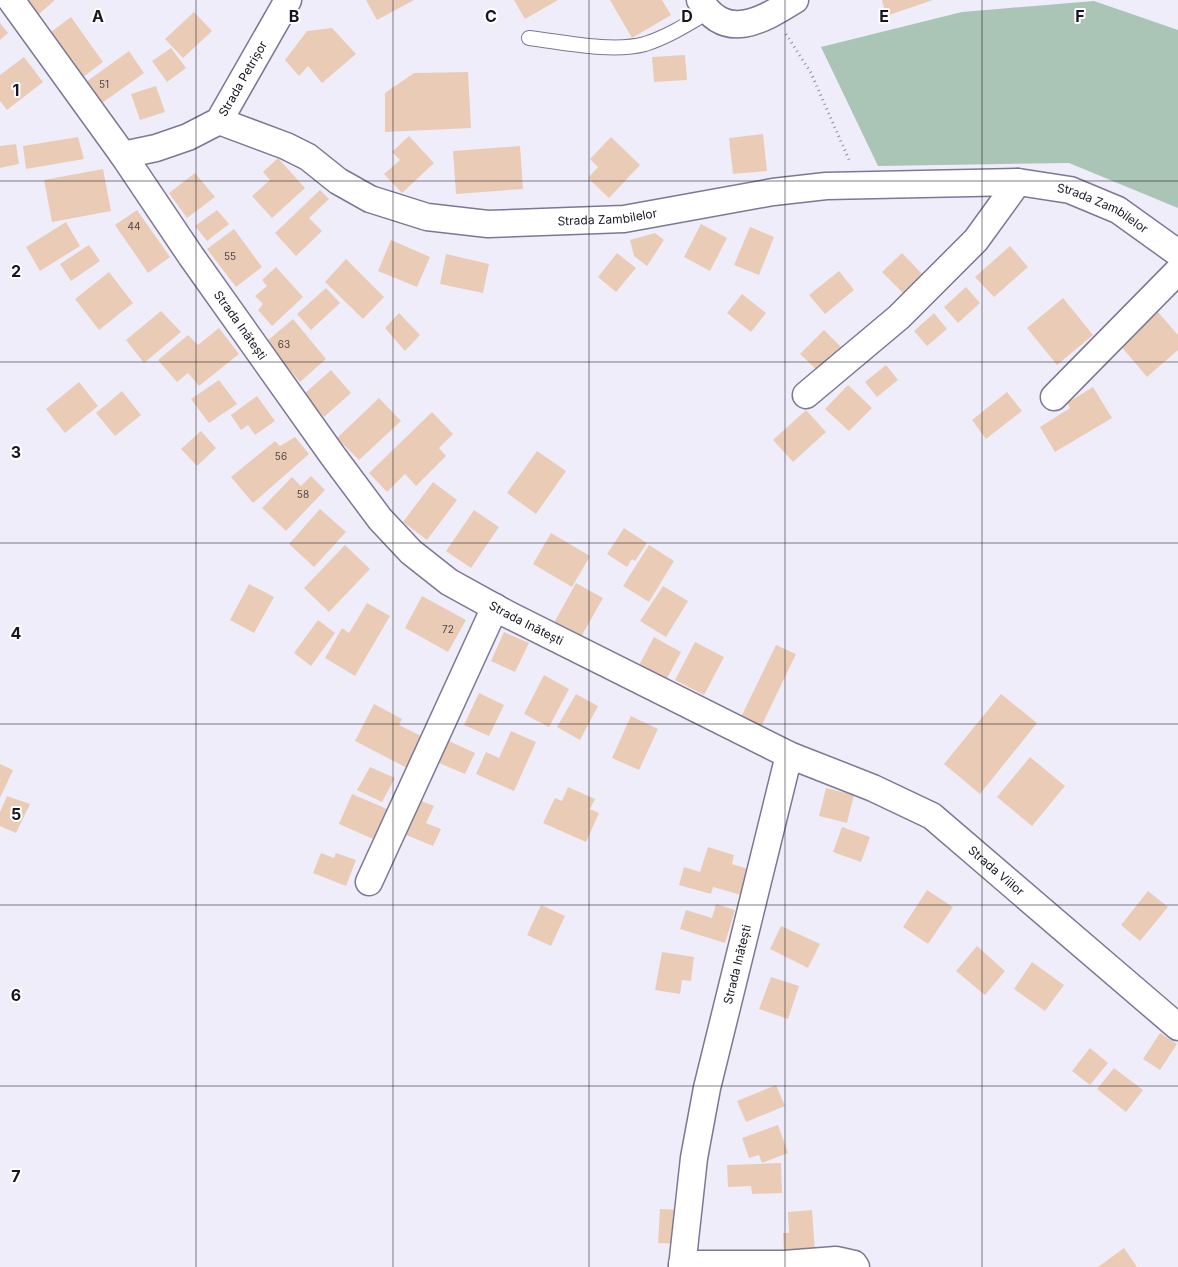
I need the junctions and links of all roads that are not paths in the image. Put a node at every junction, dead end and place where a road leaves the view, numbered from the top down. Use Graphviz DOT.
graph roads {
  1 [pos="11,0"];
  2 [pos="288,0"];
  3 [pos="795,0"];
  4 [pos="704,6"];
  5 [pos="529,38"];
  6 [pos="219,121"];
  7 [pos="123,155"];
  8 [pos="1018,182"];
  9 [pos="1178,253"];
  10 [pos="1178,271"];
  11 [pos="806,395"];
  12 [pos="1054,397"];
  13 [pos="494,607"];
  14 [pos="789,755"];
  15 [pos="369,882"];
  16 [pos="1178,1027"];
  17 [pos="682,1266"];
  18 [pos="856,1267"];
  1 -- 7 [label="street, Strada Inătești"];
  2 -- 6 [label="street, Strada Petrișor"];
  3 -- 4 [label="street"];
  4 -- 5 [label="lane"];
  6 -- 7 [label="street, Strada Petrișor"];
  6 -- 8 [label="street, Strada Zambilelor"];
  7 -- 13 [label="street, Strada Inătești"];
  8 -- 9 [label="street, Strada Zambilelor"];
  8 -- 11 [label="street"];
  10 -- 12 [label="street"];
  13 -- 14 [label="street, Strada Inătești"];
  13 -- 15 [label="street"];
  14 -- 16 [label="street, Strada Viilor"];
  14 -- 17 [label="street, Strada Inătești"];
  17 -- 18 [label="street"];
}
